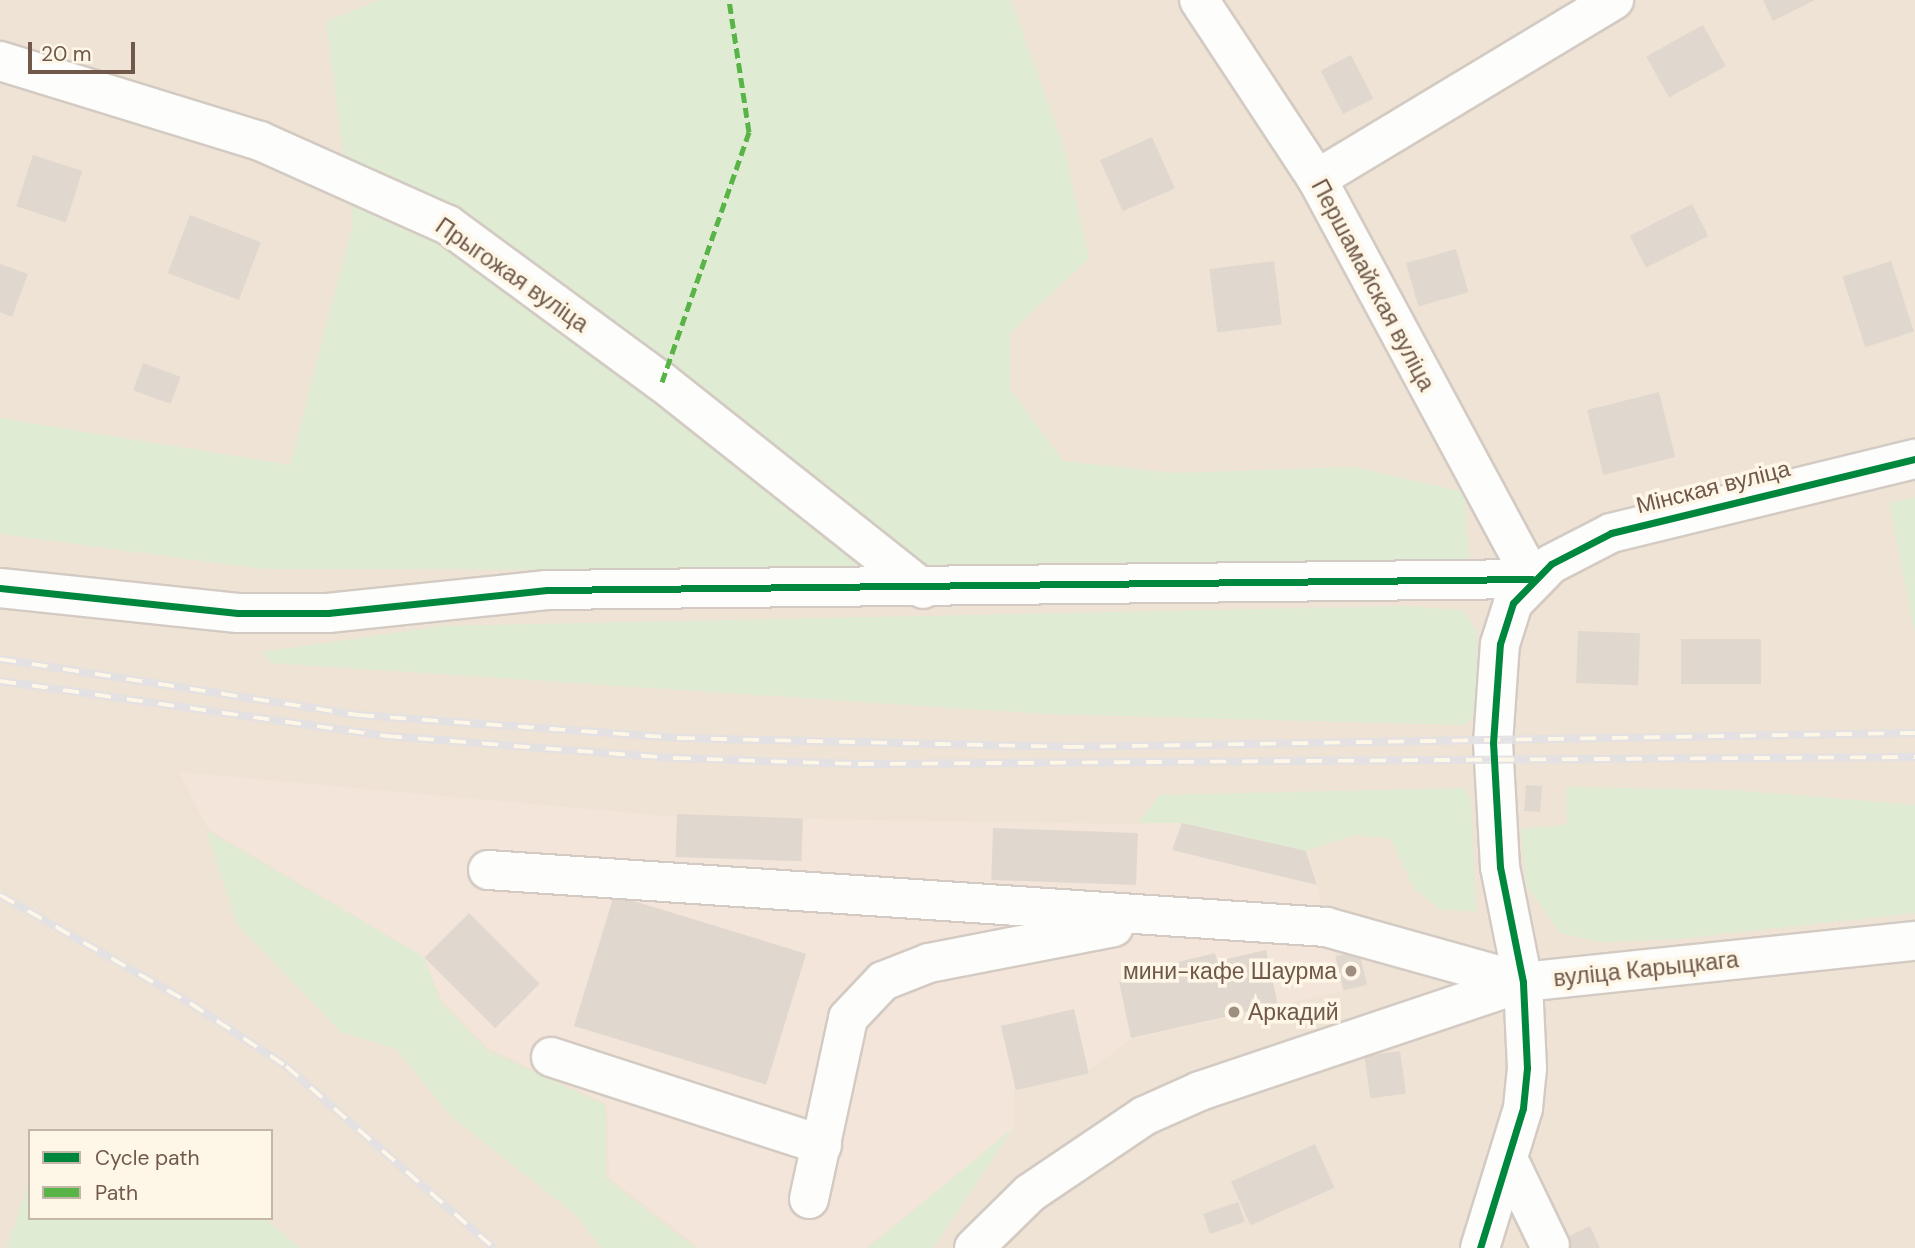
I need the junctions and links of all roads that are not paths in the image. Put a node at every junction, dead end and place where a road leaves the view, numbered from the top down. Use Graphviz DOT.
graph roads {
  1 [pos="1199,0"];
  2 [pos="1614,0"];
  3 [pos="0,61"];
  4 [pos="1317,179"];
  5 [pos="1915,459"];
  6 [pos="1532,579"];
  7 [pos="0,588"];
  8 [pos="923,589"];
  9 [pos="488,870"];
  10 [pos="1166,916"];
  11 [pos="1915,941"];
  12 [pos="1523,982"];
  13 [pos="551,1057"];
  14 [pos="822,1145"];
  15 [pos="1508,1161"];
  16 [pos="809,1199"];
  17 [pos="1550,1245"];
  18 [pos="974,1248"];
  19 [pos="1479,1248"];
  1 -- 4 [label="street, Першамайская вуліца"];
  2 -- 4 [label="street"];
  3 -- 8 [label="street, Прыгожая вуліца"];
  4 -- 6 [label="street, Першамайская вуліца"];
  5 -- 6 [label="street, Мінская вуліца"];
  6 -- 8 [label="street"];
  6 -- 12 [label="street"];
  7 -- 8 [label="street"];
  9 -- 10 [label="street"];
  10 -- 12 [label="street"];
  10 -- 14 [label="street"];
  11 -- 12 [label="street, вуліца Карыцкага"];
  12 -- 15 [label="street, вуліца Карыцкага"];
  12 -- 18 [label="street"];
  13 -- 14 [label="street"];
  14 -- 16 [label="street"];
  15 -- 17 [label="street"];
  15 -- 19 [label="street, вуліца Карыцкага"];
}
